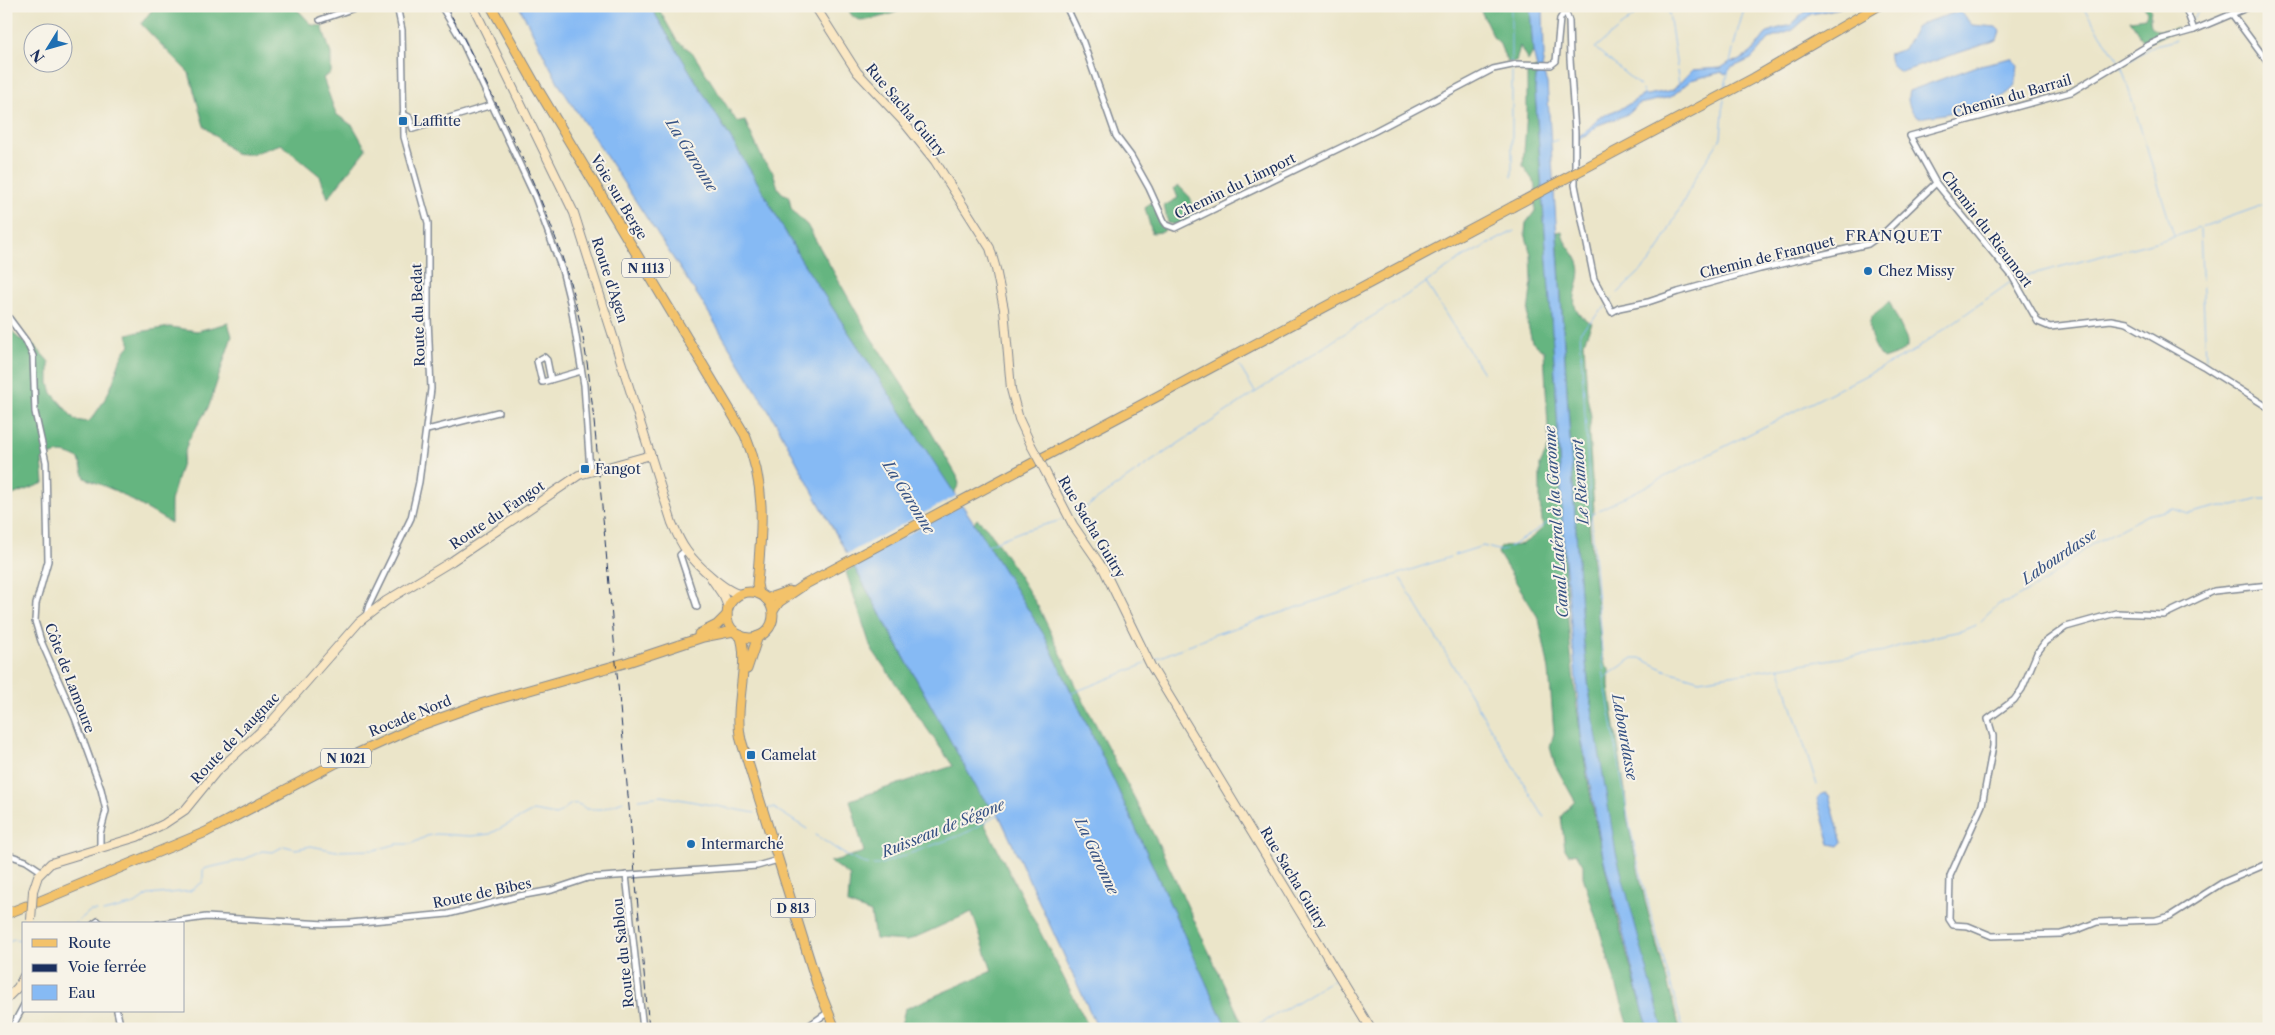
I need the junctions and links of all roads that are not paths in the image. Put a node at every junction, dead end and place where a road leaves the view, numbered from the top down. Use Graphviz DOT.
graph roads {
  1 [pos="398,6"];
  2 [pos="441,6"];
  3 [pos="473,6"];
  4 [pos="491,6"];
  5 [pos="815,6"];
  6 [pos="1066,6"];
  7 [pos="1878,6"];
  8 [pos="2185,6"];
  9 [pos="2251,6"];
  10 [pos="357,7"];
  11 [pos="1566,8"];
  12 [pos="2232,14"];
  13 [pos="320,20"];
  14 [pos="2194,30"];
  15 [pos="2269,64"];
  16 [pos="492,105"];
  17 [pos="403,114"];
  18 [pos="1910,136"];
  19 [pos="1936,183"];
  20 [pos="6,314"];
  21 [pos="581,371"];
  22 [pos="551,380"];
  23 [pos="2269,408"];
  24 [pos="498,412"];
  25 [pos="427,430"];
  26 [pos="650,455"];
  27 [pos="590,471"];
  28 [pos="761,543"];
  29 [pos="686,550"];
  30 [pos="702,567"];
  31 [pos="806,584"];
  32 [pos="2269,585"];
  33 [pos="743,593"];
  34 [pos="763,596"];
  35 [pos="697,607"];
  36 [pos="728,611"];
  37 [pos="773,611"];
  38 [pos="366,616"];
  39 [pos="737,633"];
  40 [pos="758,636"];
  41 [pos="668,648"];
  42 [pos="739,703"];
  43 [pos="100,847"];
  44 [pos="6,854"];
  45 [pos="778,860"];
  46 [pos="2269,863"];
  47 [pos="41,871"];
  48 [pos="626,875"];
  49 [pos="38,902"];
  50 [pos="26,906"];
  51 [pos="6,914"];
  52 [pos="31,922"];
  53 [pos="172,922"];
  54 [pos="22,980"];
  55 [pos="18,987"];
  56 [pos="22,991"];
  57 [pos="6,999"];
  58 [pos="22,1009"];
  59 [pos="117,1012"];
  60 [pos="827,1013"];
  61 [pos="11,1029"];
  62 [pos="121,1029"];
  63 [pos="643,1029"];
  64 [pos="804,1029"];
  65 [pos="835,1029"];
  66 [pos="1372,1029"];
  1 -- 17 [label="street, Route du Bedat"];
  2 -- 16 [label="street"];
  3 -- 26 [label="street, Route d'Agen"];
  4 -- 28 [label="main road, Voie sur Berge / N 1113"];
  5 -- 66 [label="street, Rue Sacha Guitry, bridge"];
  6 -- 11 [label="street, Chemin du Limport"];
  7 -- 31 [label="main road, bridge"];
  8 -- 14 [label="street"];
  9 -- 12 [label="street, Chemin du Barrail"];
  10 -- 13 [label="street"];
  11 -- 19 [label="street, Chemin de Franquet"];
  12 -- 14 [label="street, Chemin du Barrail"];
  12 -- 15 [label="street"];
  14 -- 18 [label="street, Chemin du Barrail"];
  16 -- 17 [label="street"];
  16 -- 21 [label="street"];
  17 -- 25 [label="street, Route du Bedat"];
  18 -- 19 [label="street, Chemin du Rieumort"];
  19 -- 23 [label="street, Chemin du Rieumort"];
  20 -- 43 [label="street, Côte de Lamoure"];
  21 -- 22 [label="street"];
  21 -- 27 [label="street"];
  22 -- 22 [label="street"];
  24 -- 25 [label="street"];
  25 -- 38 [label="street, Route du Bedat"];
  26 -- 27 [label="street, Route du Fangot"];
  26 -- 29 [label="street, Route d'Agen"];
  27 -- 38 [label="street, Route du Fangot"];
  28 -- 33 [label="main road, N 1113"];
  28 -- 34 [label="main road, N 1113"];
  29 -- 30 [label="street, Route d'Agen"];
  29 -- 35 [label="street"];
  30 -- 33 [label="street, Route d'Agen"];
  30 -- 36 [label="street, Route d'Agen"];
  31 -- 34 [label="main road"];
  31 -- 37 [label="main road"];
  32 -- 46 [label="street"];
  33 -- 34 [label="main road"];
  33 -- 36 [label="main road"];
  34 -- 37 [label="main road"];
  36 -- 39 [label="main road"];
  36 -- 41 [label="main road, N 1021"];
  37 -- 40 [label="main road"];
  38 -- 43 [label="street, Route de Laugnac"];
  39 -- 40 [label="main road"];
  39 -- 41 [label="main road, N 1021"];
  39 -- 42 [label="main road, D 813"];
  40 -- 42 [label="main road, D 813"];
  41 -- 49 [label="main road, Rocade Nord / N 1021"];
  42 -- 45 [label="main road, D 813"];
  43 -- 47 [label="street, Route de Laugnac"];
  44 -- 47 [label="street"];
  45 -- 48 [label="street, Route de Bibes"];
  45 -- 60 [label="main road, D 813"];
  47 -- 52 [label="street, bridge"];
  48 -- 53 [label="street, Route de Bibes"];
  48 -- 63 [label="street, Route du Sablou"];
  50 -- 51 [label="main road"];
  54 -- 55 [label="street"];
  55 -- 56 [label="street"];
  55 -- 57 [label="street"];
  58 -- 61 [label="street"];
  59 -- 62 [label="street"];
  60 -- 64 [label="street"];
  60 -- 65 [label="main road, D 813"];
}
